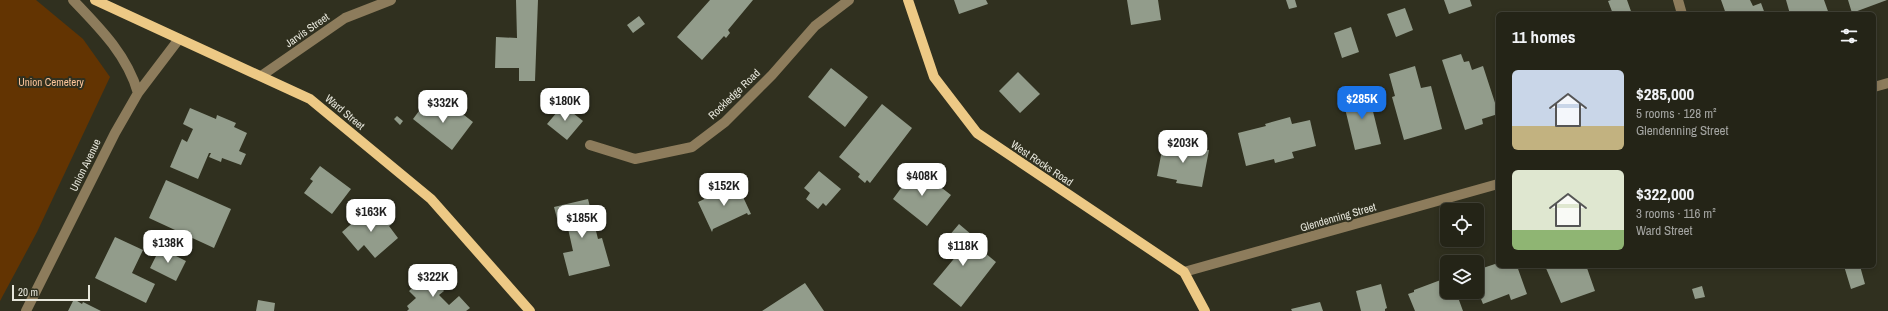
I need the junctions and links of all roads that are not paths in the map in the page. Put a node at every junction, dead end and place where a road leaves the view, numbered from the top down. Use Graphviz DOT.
graph roads {
  1 [pos="73,0"];
  2 [pos="95,0"];
  3 [pos="390,0"];
  4 [pos="849,0"];
  5 [pos="908,0"];
  6 [pos="1678,0"];
  7 [pos="1681,12"];
  8 [pos="179,39"];
  9 [pos="261,76"];
  10 [pos="1888,83"];
  11 [pos="1876,86"];
  12 [pos="138,93"];
  13 [pos="590,145"];
  14 [pos="1496,185"];
  15 [pos="1184,272"];
  16 [pos="26,311"];
  17 [pos="530,311"];
  18 [pos="1205,311"];
  1 -- 12 [label="street"];
  2 -- 8 [label="main road, Ward Street"];
  3 -- 9 [label="street, Jarvis Street"];
  4 -- 13 [label="street, Rockledge Road"];
  5 -- 15 [label="main road, West Rocks Road"];
  6 -- 7 [label="street"];
  8 -- 9 [label="main road, Ward Street"];
  8 -- 12 [label="street, Union Avenue"];
  9 -- 17 [label="main road, Ward Street"];
  10 -- 11 [label="street"];
  12 -- 16 [label="street, Union Avenue"];
  14 -- 15 [label="street, Glendenning Street"];
  15 -- 18 [label="main road, West Rocks Road"];
}
